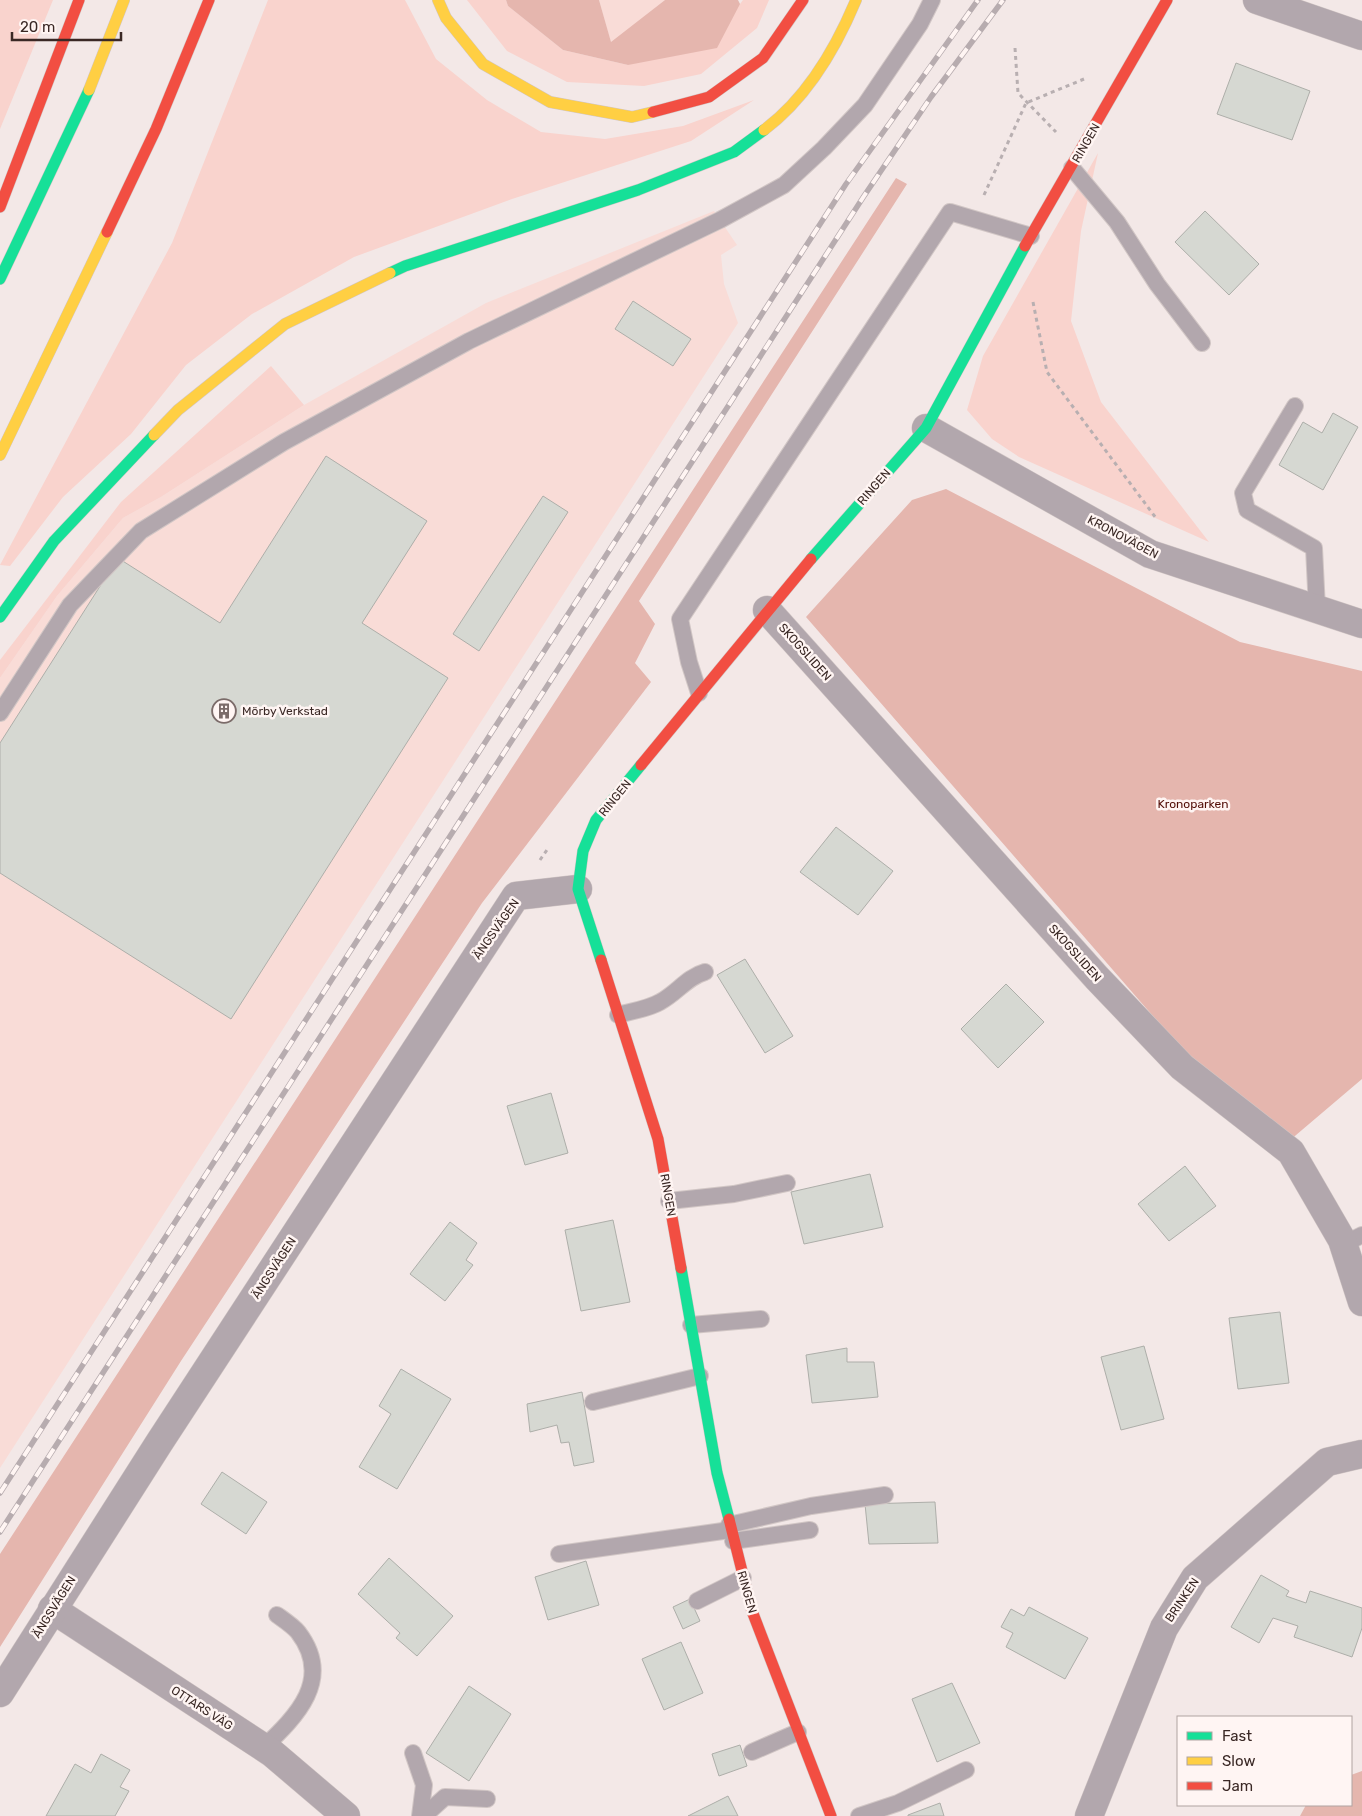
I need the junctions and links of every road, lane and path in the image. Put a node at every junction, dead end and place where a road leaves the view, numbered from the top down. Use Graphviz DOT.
graph roads {
  1 [pos="79,0"];
  2 [pos="124,0"];
  3 [pos="209,0"];
  4 [pos="438,0"];
  5 [pos="803,0"];
  6 [pos="856,0"];
  7 [pos="932,0"];
  8 [pos="1167,0"];
  9 [pos="1257,0"];
  10 [pos="1362,36"];
  11 [pos="1016,48"];
  12 [pos="1086,84"];
  13 [pos="1026,103"];
  14 [pos="1064,126"];
  15 [pos="1072,168"];
  16 [pos="0,207"];
  17 [pos="973,218"];
  18 [pos="1031,236"];
  19 [pos="0,279"];
  20 [pos="1033,301"];
  21 [pos="1202,342"];
  22 [pos="1294,406"];
  23 [pos="926,428"];
  24 [pos="0,455"];
  25 [pos="1161,524"];
  26 [pos="1317,609"];
  27 [pos="767,610"];
  28 [pos="0,617"];
  29 [pos="1362,624"];
  30 [pos="699,693"];
  31 [pos="0,713"];
  32 [pos="554,839"];
  33 [pos="578,889"];
  34 [pos="516,896"];
  35 [pos="705,972"];
  36 [pos="618,1015"];
  37 [pos="787,1183"];
  38 [pos="669,1201"];
  39 [pos="1353,1239"];
  40 [pos="1362,1302"];
  41 [pos="761,1319"];
  42 [pos="691,1325"];
  43 [pos="700,1376"];
  44 [pos="593,1402"];
  45 [pos="1362,1454"];
  46 [pos="885,1495"];
  47 [pos="810,1530"];
  48 [pos="731,1532"];
  49 [pos="559,1554"];
  50 [pos="743,1578"];
  51 [pos="697,1601"];
  52 [pos="52,1609"];
  53 [pos="277,1615"];
  54 [pos="0,1693"];
  55 [pos="798,1732"];
  56 [pos="264,1748"];
  57 [pos="752,1752"];
  58 [pos="413,1753"];
  59 [pos="966,1770"];
  60 [pos="487,1799"];
  61 [pos="346,1816"];
  62 [pos="422,1816"];
  63 [pos="831,1816"];
  64 [pos="859,1816"];
  65 [pos="1089,1816"];
  1 -- 16 [label="main road"];
  2 -- 19 [label="main road"];
  3 -- 24 [label="main road"];
  4 -- 5 [label="main road"];
  6 -- 28 [label="main road"];
  7 -- 31 [label="lane"];
  8 -- 15 [label="main road, RINGEN"];
  9 -- 10 [label="street"];
  11 -- 13 [label="path"];
  12 -- 13 [label="path"];
  13 -- 14 [label="path"];
  13 -- 17 [label="path"];
  15 -- 18 [label="main road, RINGEN"];
  15 -- 21 [label="lane"];
  17 -- 18 [label="lane"];
  17 -- 30 [label="lane"];
  18 -- 23 [label="main road, RINGEN"];
  20 -- 25 [label="path"];
  22 -- 26 [label="lane"];
  23 -- 26 [label="street, KRONOVÄGEN"];
  23 -- 27 [label="main road, RINGEN"];
  26 -- 29 [label="street, KRONOVÄGEN"];
  27 -- 30 [label="main road, RINGEN"];
  27 -- 39 [label="street, SKOGSLIDEN"];
  30 -- 33 [label="main road, RINGEN"];
  32 -- 34 [label="path"];
  33 -- 34 [label="street, ÄNGSVÄGEN"];
  33 -- 36 [label="main road, RINGEN"];
  34 -- 52 [label="street, ÄNGSVÄGEN"];
  35 -- 36 [label="lane"];
  36 -- 38 [label="main road, RINGEN"];
  37 -- 38 [label="lane"];
  38 -- 42 [label="main road, RINGEN"];
  39 -- 40 [label="street, SKOGSLIDEN"];
  41 -- 42 [label="lane"];
  42 -- 43 [label="main road, RINGEN"];
  43 -- 44 [label="lane"];
  43 -- 48 [label="main road, RINGEN"];
  45 -- 65 [label="street, BRINKEN"];
  46 -- 48 [label="lane"];
  47 -- 48 [label="lane"];
  48 -- 49 [label="lane"];
  48 -- 50 [label="main road, RINGEN"];
  50 -- 51 [label="lane"];
  50 -- 55 [label="main road, RINGEN"];
  52 -- 54 [label="street, ÄNGSVÄGEN"];
  52 -- 56 [label="street, OTTARS VÄG"];
  53 -- 56 [label="lane"];
  55 -- 57 [label="lane"];
  55 -- 63 [label="main road, RINGEN"];
  56 -- 61 [label="street, OTTARS VÄG"];
  58 -- 62 [label="lane"];
  59 -- 64 [label="lane"];
  60 -- 62 [label="lane"];
}
